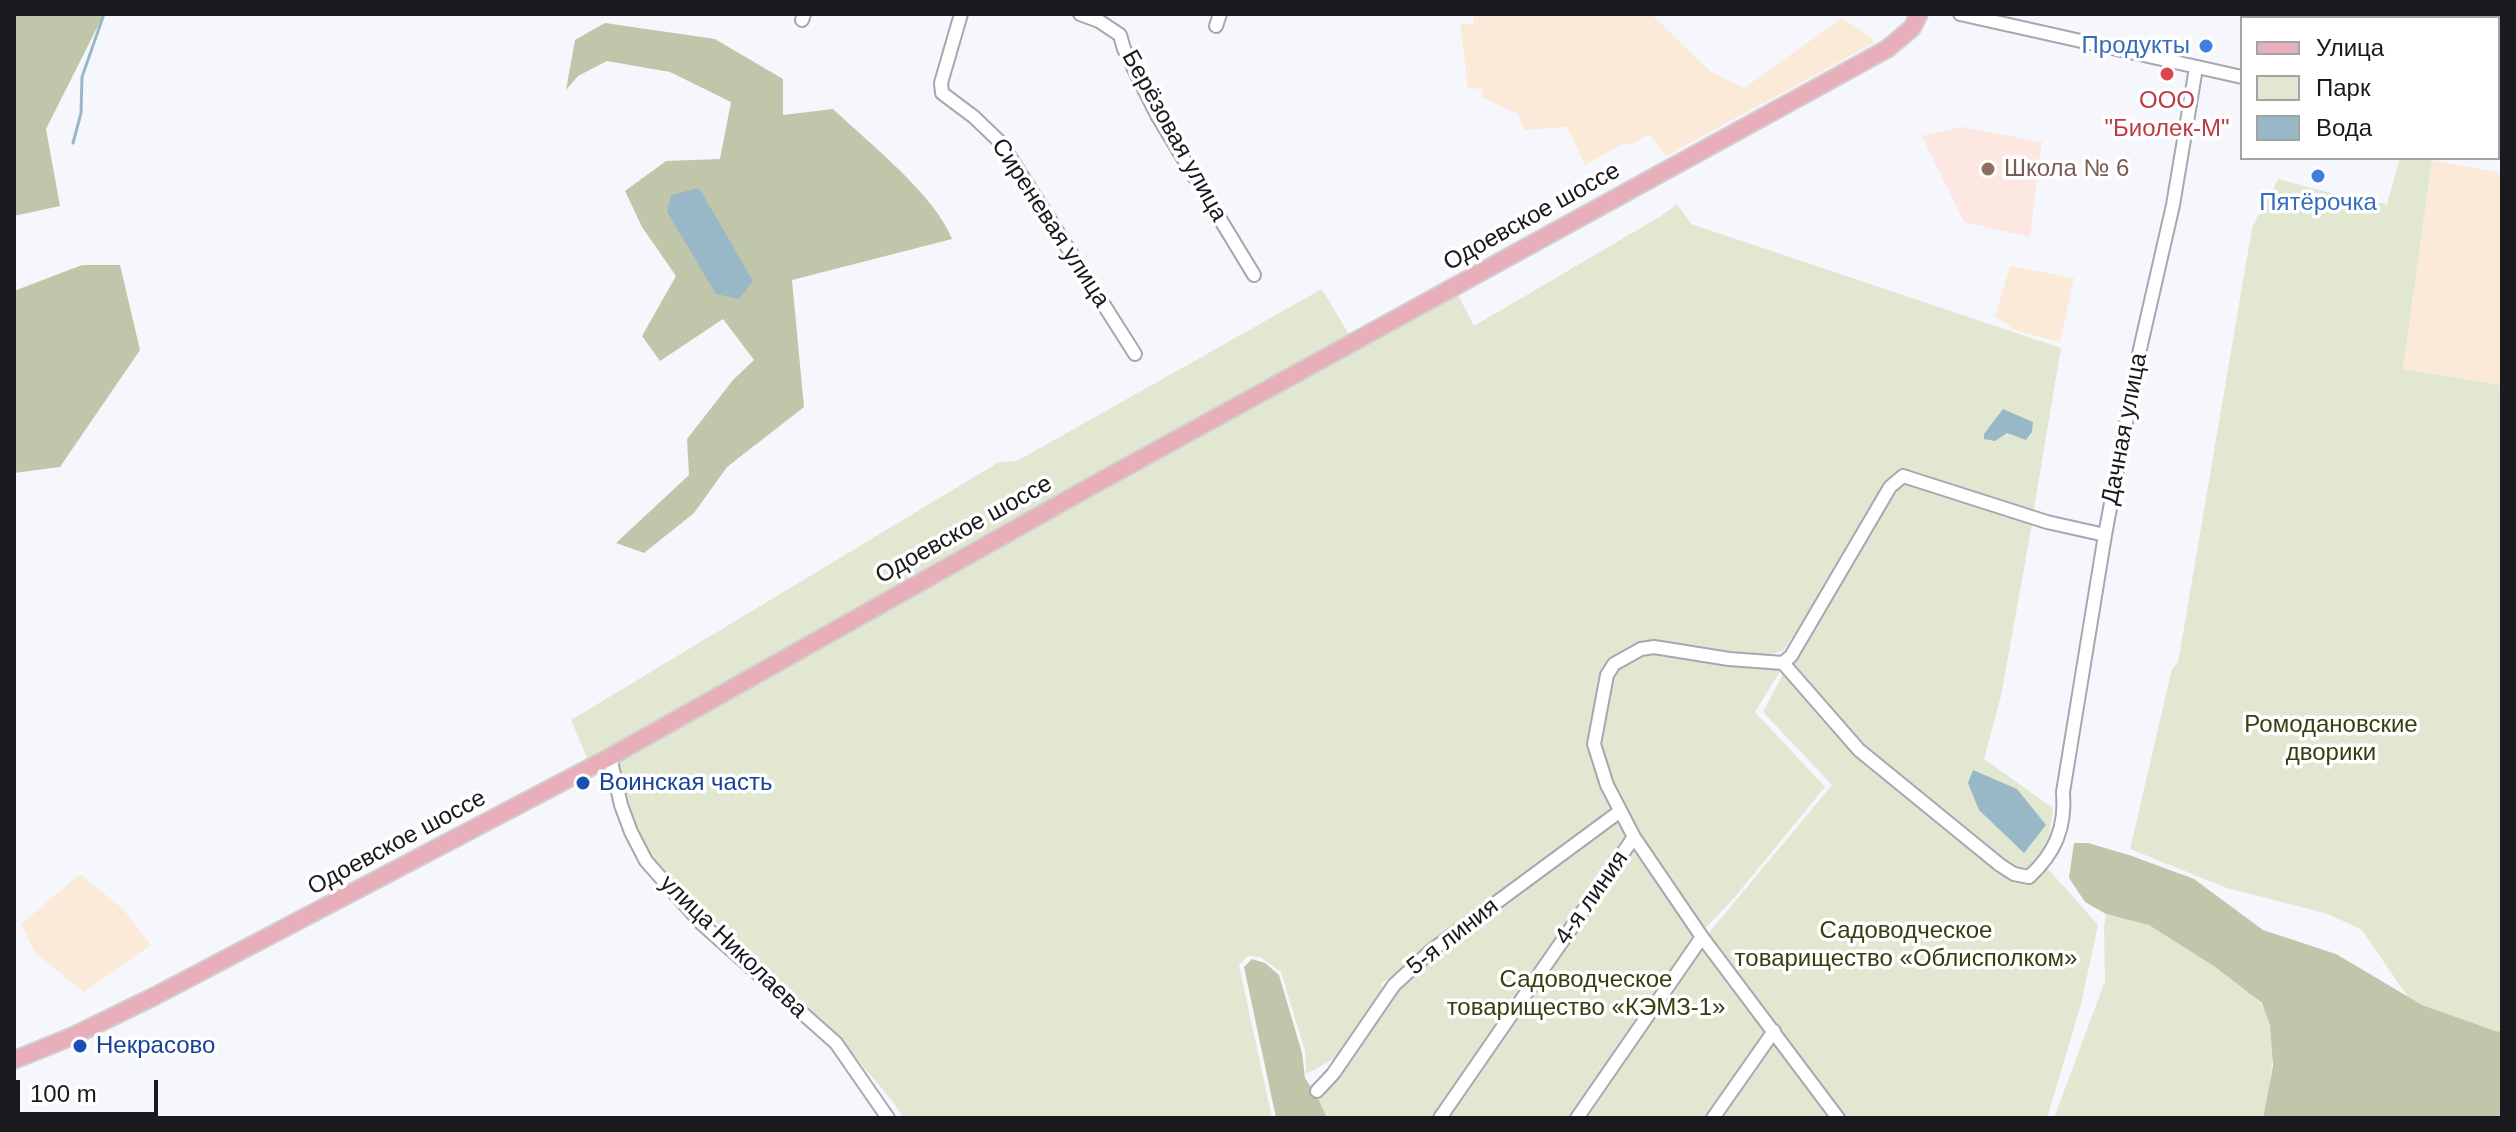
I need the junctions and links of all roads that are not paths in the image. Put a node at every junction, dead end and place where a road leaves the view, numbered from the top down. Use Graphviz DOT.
graph roads {
  1 [pos="961,14"];
  2 [pos="1080,14"];
  3 [pos="1919,14"];
  4 [pos="1960,14"];
  5 [pos="2196,68"];
  6 [pos="2240,77"];
  7 [pos="1254,275"];
  8 [pos="1135,354"];
  9 [pos="2105,535"];
  10 [pos="1783,663"];
  11 [pos="610,757"];
  12 [pos="1619,812"];
  13 [pos="1634,837"];
  14 [pos="1702,937"];
  15 [pos="1774,1031"];
  16 [pos="14,1060"];
  17 [pos="1317,1091"];
  18 [pos="888,1118"];
  19 [pos="1440,1118"];
  20 [pos="1577,1118"];
  21 [pos="1713,1118"];
  22 [pos="1838,1118"];
  1 -- 8 [label="street, Сиреневая улица"];
  2 -- 7 [label="street, Берёзовая улица"];
  3 -- 11 [label="main road, Одоевское шоссе"];
  4 -- 5 [label="street"];
  5 -- 6 [label="street"];
  5 -- 9 [label="street, Дачная улица"];
  9 -- 10 [label="street"];
  9 -- 10 [label="street, Дачная улица"];
  10 -- 12 [label="street"];
  11 -- 16 [label="main road, Одоевское шоссе"];
  11 -- 18 [label="street, улица Николаева"];
  12 -- 13 [label="street"];
  12 -- 17 [label="street, 5-я линия"];
  13 -- 14 [label="street"];
  13 -- 19 [label="street, 4-я линия"];
  14 -- 15 [label="street"];
  14 -- 20 [label="street"];
  15 -- 21 [label="street"];
  15 -- 22 [label="street"];
}
